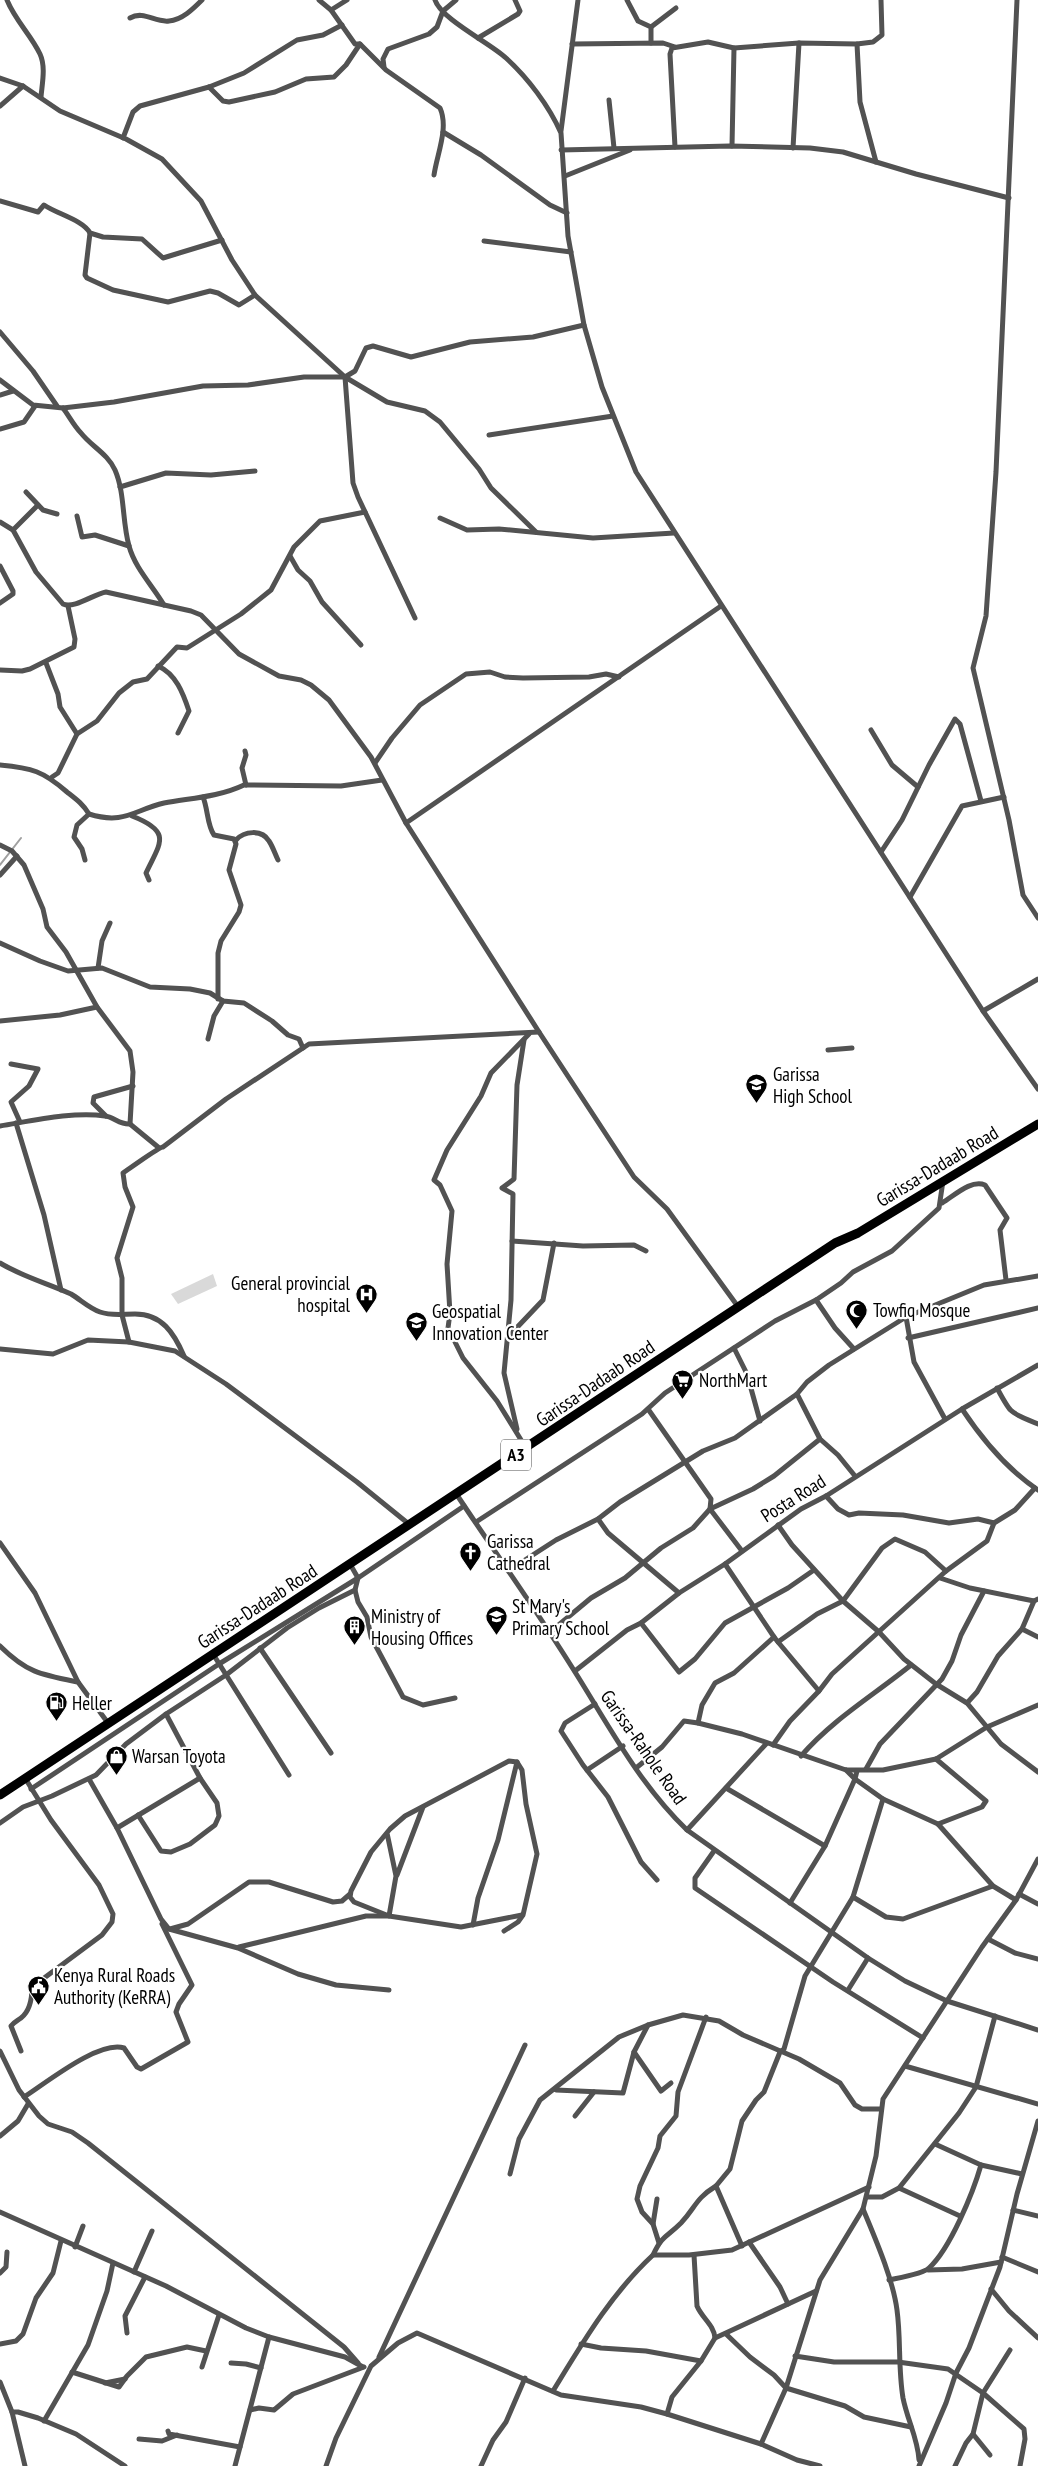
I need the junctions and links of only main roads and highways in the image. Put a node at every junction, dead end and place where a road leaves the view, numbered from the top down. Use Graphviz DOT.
graph roads {
  1 [pos="1038,1124"];
  2 [pos="0,1795"];
  1 -- 2 [label="highway, Garissa-Dadaab Road / A3"];
}
